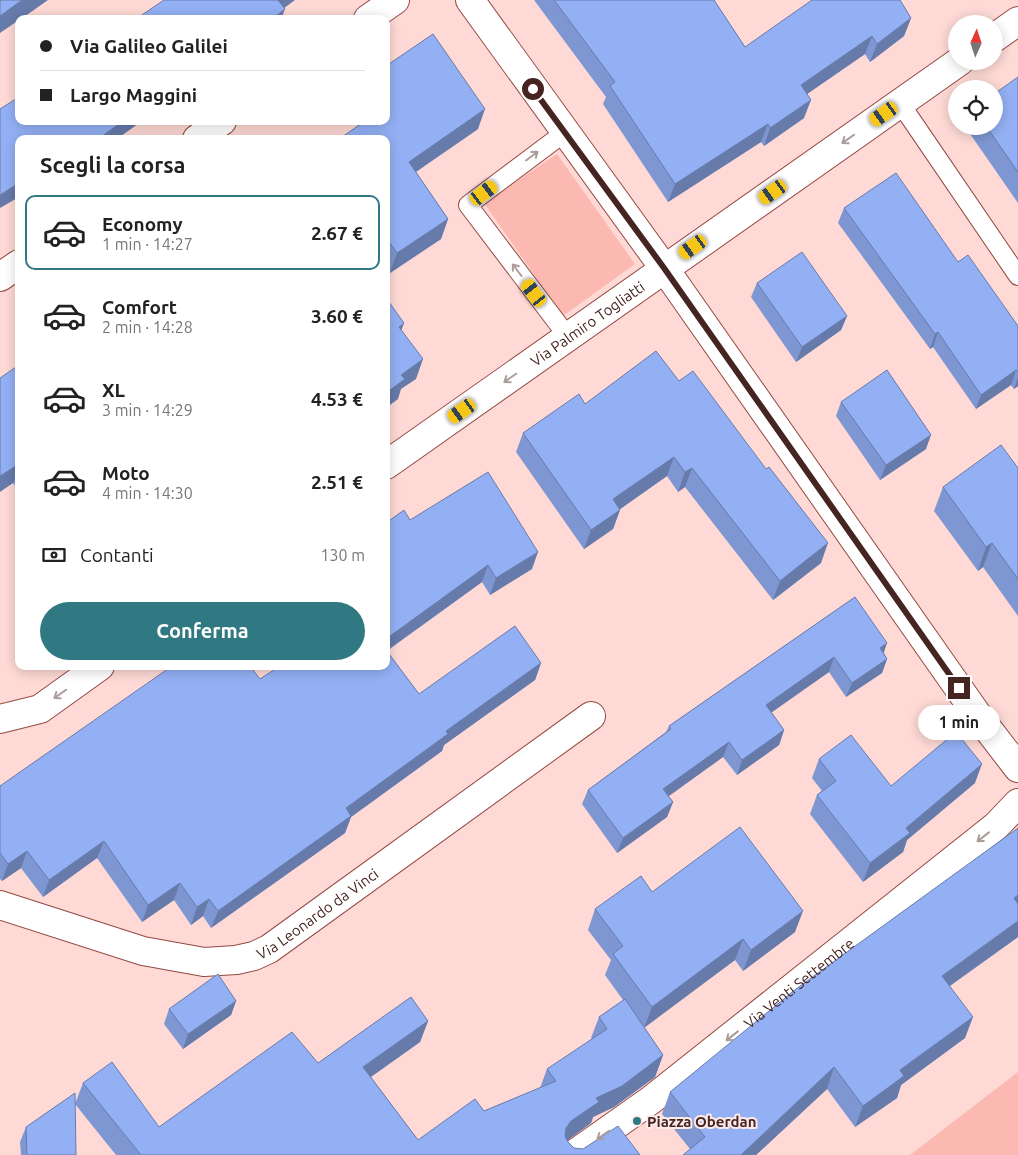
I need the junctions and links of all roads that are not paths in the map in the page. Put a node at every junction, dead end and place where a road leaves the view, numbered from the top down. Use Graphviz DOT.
graph roads {
  1 [pos="395,0"];
  2 [pos="470,0"];
  3 [pos="374,15"];
  4 [pos="1018,21"];
  5 [pos="1003,32"];
  6 [pos="948,69"];
  7 [pos="900,103"];
  8 [pos="216,125"];
  9 [pos="564,133"];
  10 [pos="203,135"];
  11 [pos="15,267"];
  12 [pos="664,268"];
  13 [pos="1018,276"];
  14 [pos="0,277"];
  15 [pos="568,337"];
  16 [pos="390,462"];
  17 [pos="94,670"];
  18 [pos="591,716"];
  19 [pos="0,719"];
  20 [pos="1018,768"];
  21 [pos="1018,803"];
  22 [pos="0,905"];
  23 [pos="573,1155"];
  1 -- 3 [label="street"];
  2 -- 9 [label="street"];
  4 -- 5 [label="street"];
  6 -- 7 [label="street, Via Palmiro Togliatti"];
  7 -- 12 [label="street, Via Palmiro Togliatti, one-way"];
  7 -- 13 [label="lane"];
  8 -- 10 [label="street"];
  9 -- 12 [label="street"];
  15 -- 9 [label="lane, one-way"];
  11 -- 14 [label="street"];
  12 -- 15 [label="street, Via Palmiro Togliatti"];
  12 -- 20 [label="street"];
  15 -- 16 [label="street, Via Palmiro Togliatti, one-way"];
  17 -- 19 [label="street, one-way"];
  18 -- 22 [label="street, Via Leonardo da Vinci"];
  21 -- 23 [label="street, Via Venti Settembre, one-way"];
}
